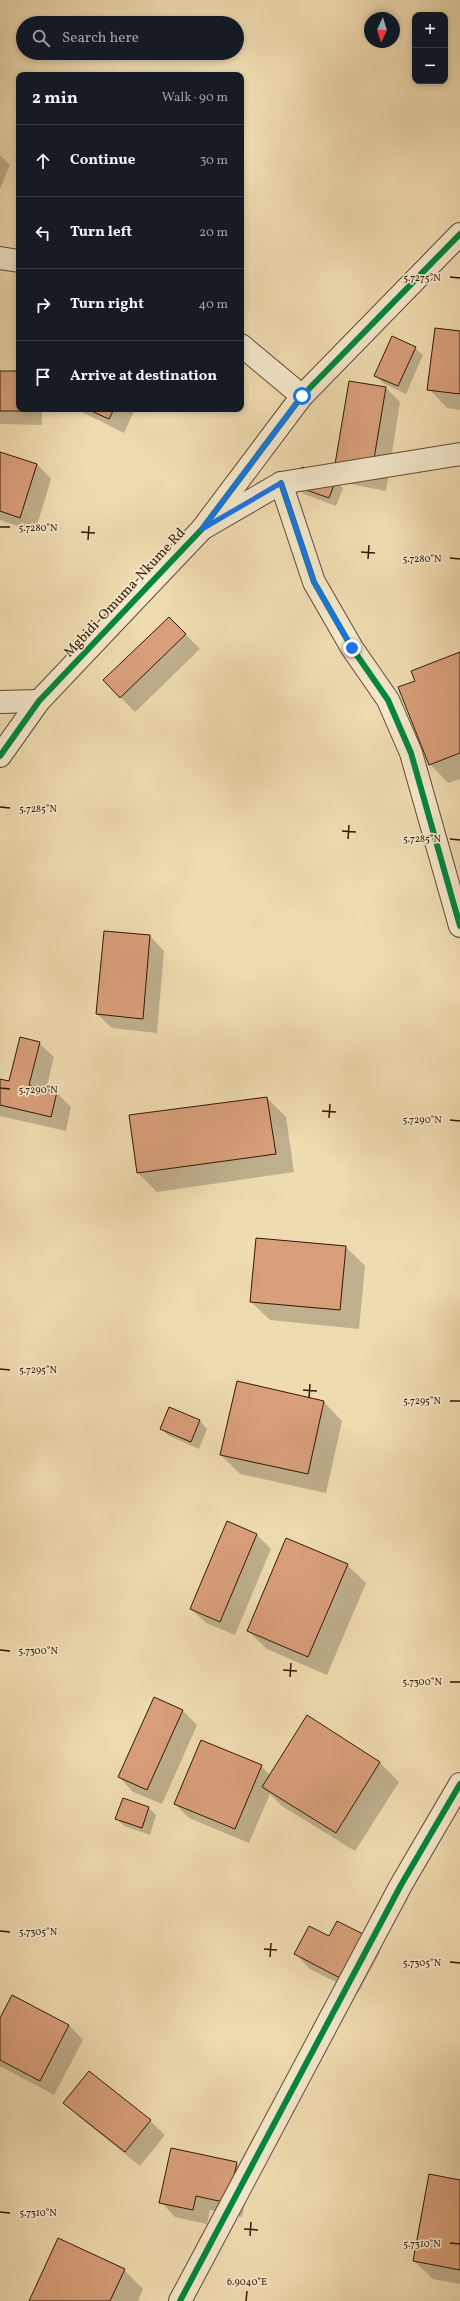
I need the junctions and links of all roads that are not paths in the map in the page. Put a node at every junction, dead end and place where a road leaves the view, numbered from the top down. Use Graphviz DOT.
graph roads {
  1 [pos="460,234"];
  2 [pos="0,258"];
  3 [pos="16,260"];
  4 [pos="244,348"];
  5 [pos="302,396"];
  6 [pos="460,454"];
  7 [pos="281,483"];
  8 [pos="202,529"];
  9 [pos="39,701"];
  10 [pos="0,702"];
  11 [pos="0,756"];
  12 [pos="460,926"];
  13 [pos="460,1784"];
  14 [pos="180,2301"];
  1 -- 5 [label="street, Mgbidi-Omuma-Nkume Rd"];
  2 -- 3 [label="street"];
  4 -- 5 [label="street"];
  5 -- 8 [label="street, Mgbidi-Omuma-Nkume Rd"];
  6 -- 7 [label="street"];
  7 -- 8 [label="street"];
  7 -- 12 [label="street"];
  8 -- 9 [label="street, Mgbidi-Omuma-Nkume Rd"];
  9 -- 10 [label="street"];
  9 -- 11 [label="street, Mgbidi-Omuma-Nkume Rd"];
  13 -- 14 [label="street"];
}
